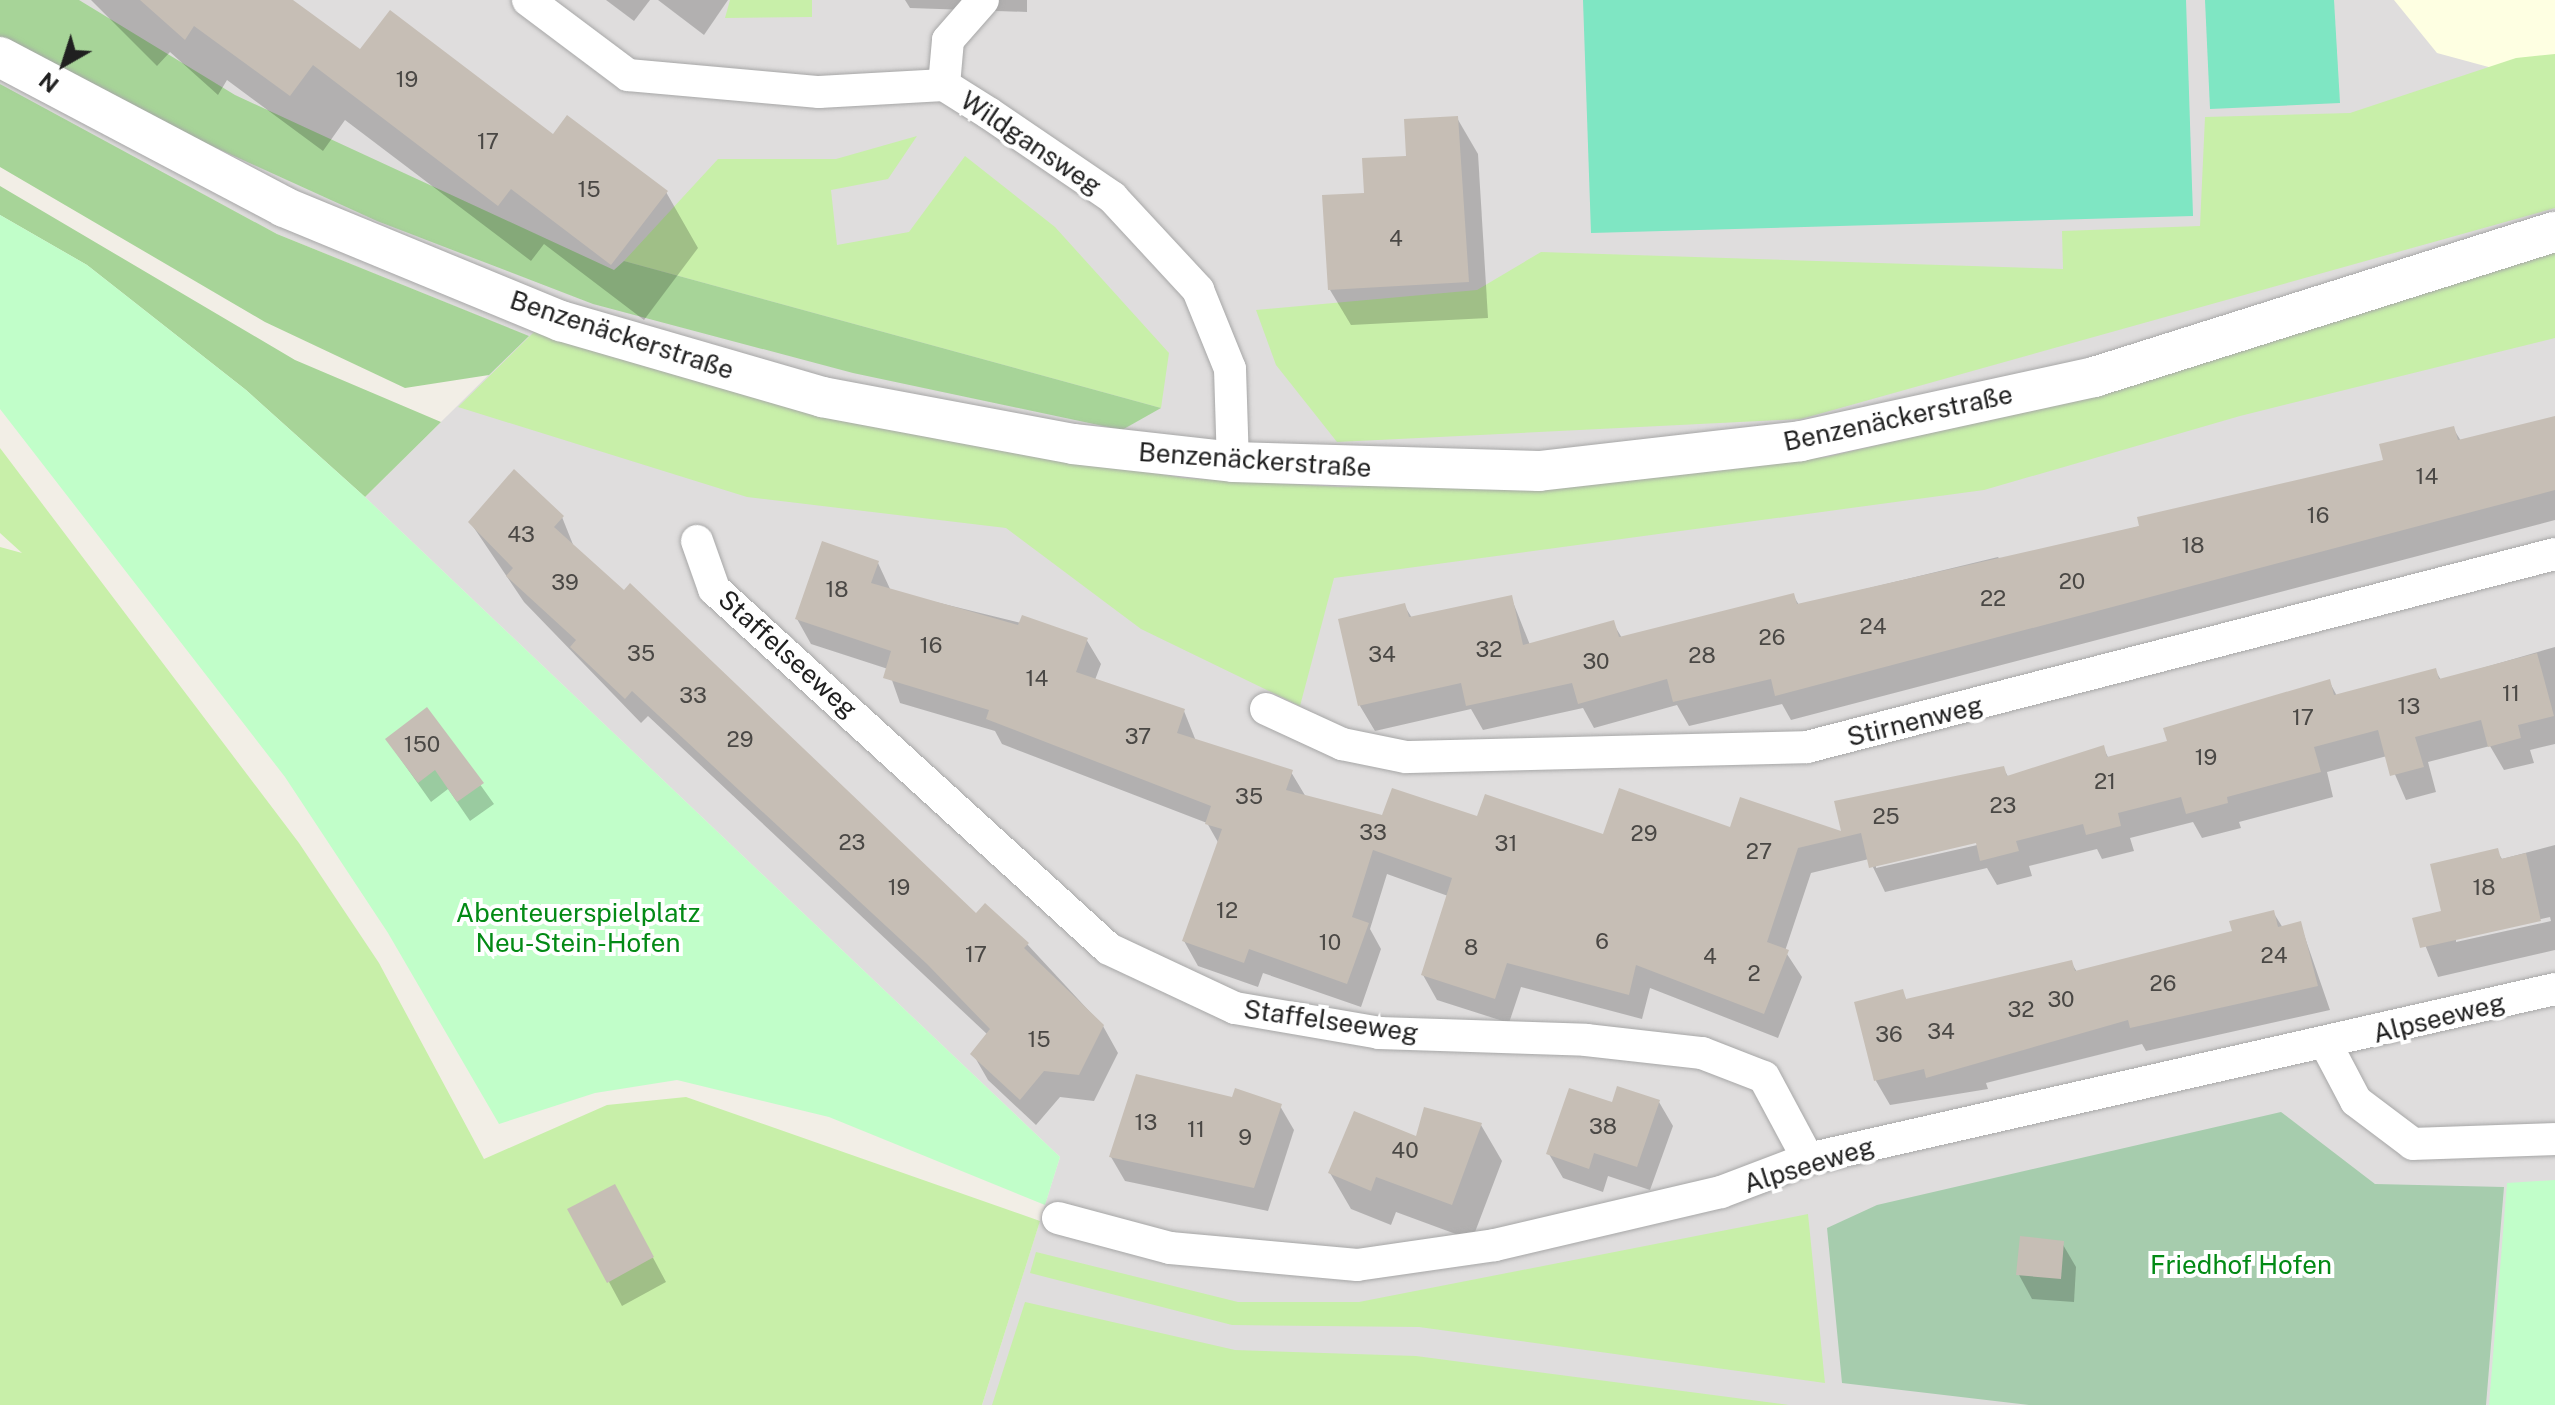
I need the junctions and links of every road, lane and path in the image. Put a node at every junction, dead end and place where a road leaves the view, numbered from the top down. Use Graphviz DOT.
graph roads {
  1 [pos="528,0"];
  2 [pos="983,0"];
  3 [pos="0,57"];
  4 [pos="944,85"];
  5 [pos="2555,232"];
  6 [pos="1233,462"];
  7 [pos="697,541"];
  8 [pos="2555,554"];
  9 [pos="1266,709"];
  10 [pos="2555,989"];
  11 [pos="2327,1046"];
  12 [pos="2555,1139"];
  13 [pos="1808,1159"];
  14 [pos="1058,1218"];
  1 -- 4 [label="street, Wildgansweg"];
  2 -- 4 [label="street"];
  3 -- 6 [label="street, Benzenäckerstraße"];
  4 -- 6 [label="street, Wildgansweg"];
  5 -- 6 [label="street, Benzenäckerstraße"];
  7 -- 13 [label="street, Staffelseeweg"];
  8 -- 9 [label="street, Stirnenweg"];
  10 -- 11 [label="street, Alpseeweg"];
  11 -- 12 [label="street"];
  11 -- 13 [label="street, Alpseeweg"];
  13 -- 14 [label="street, Alpseeweg"];
}
